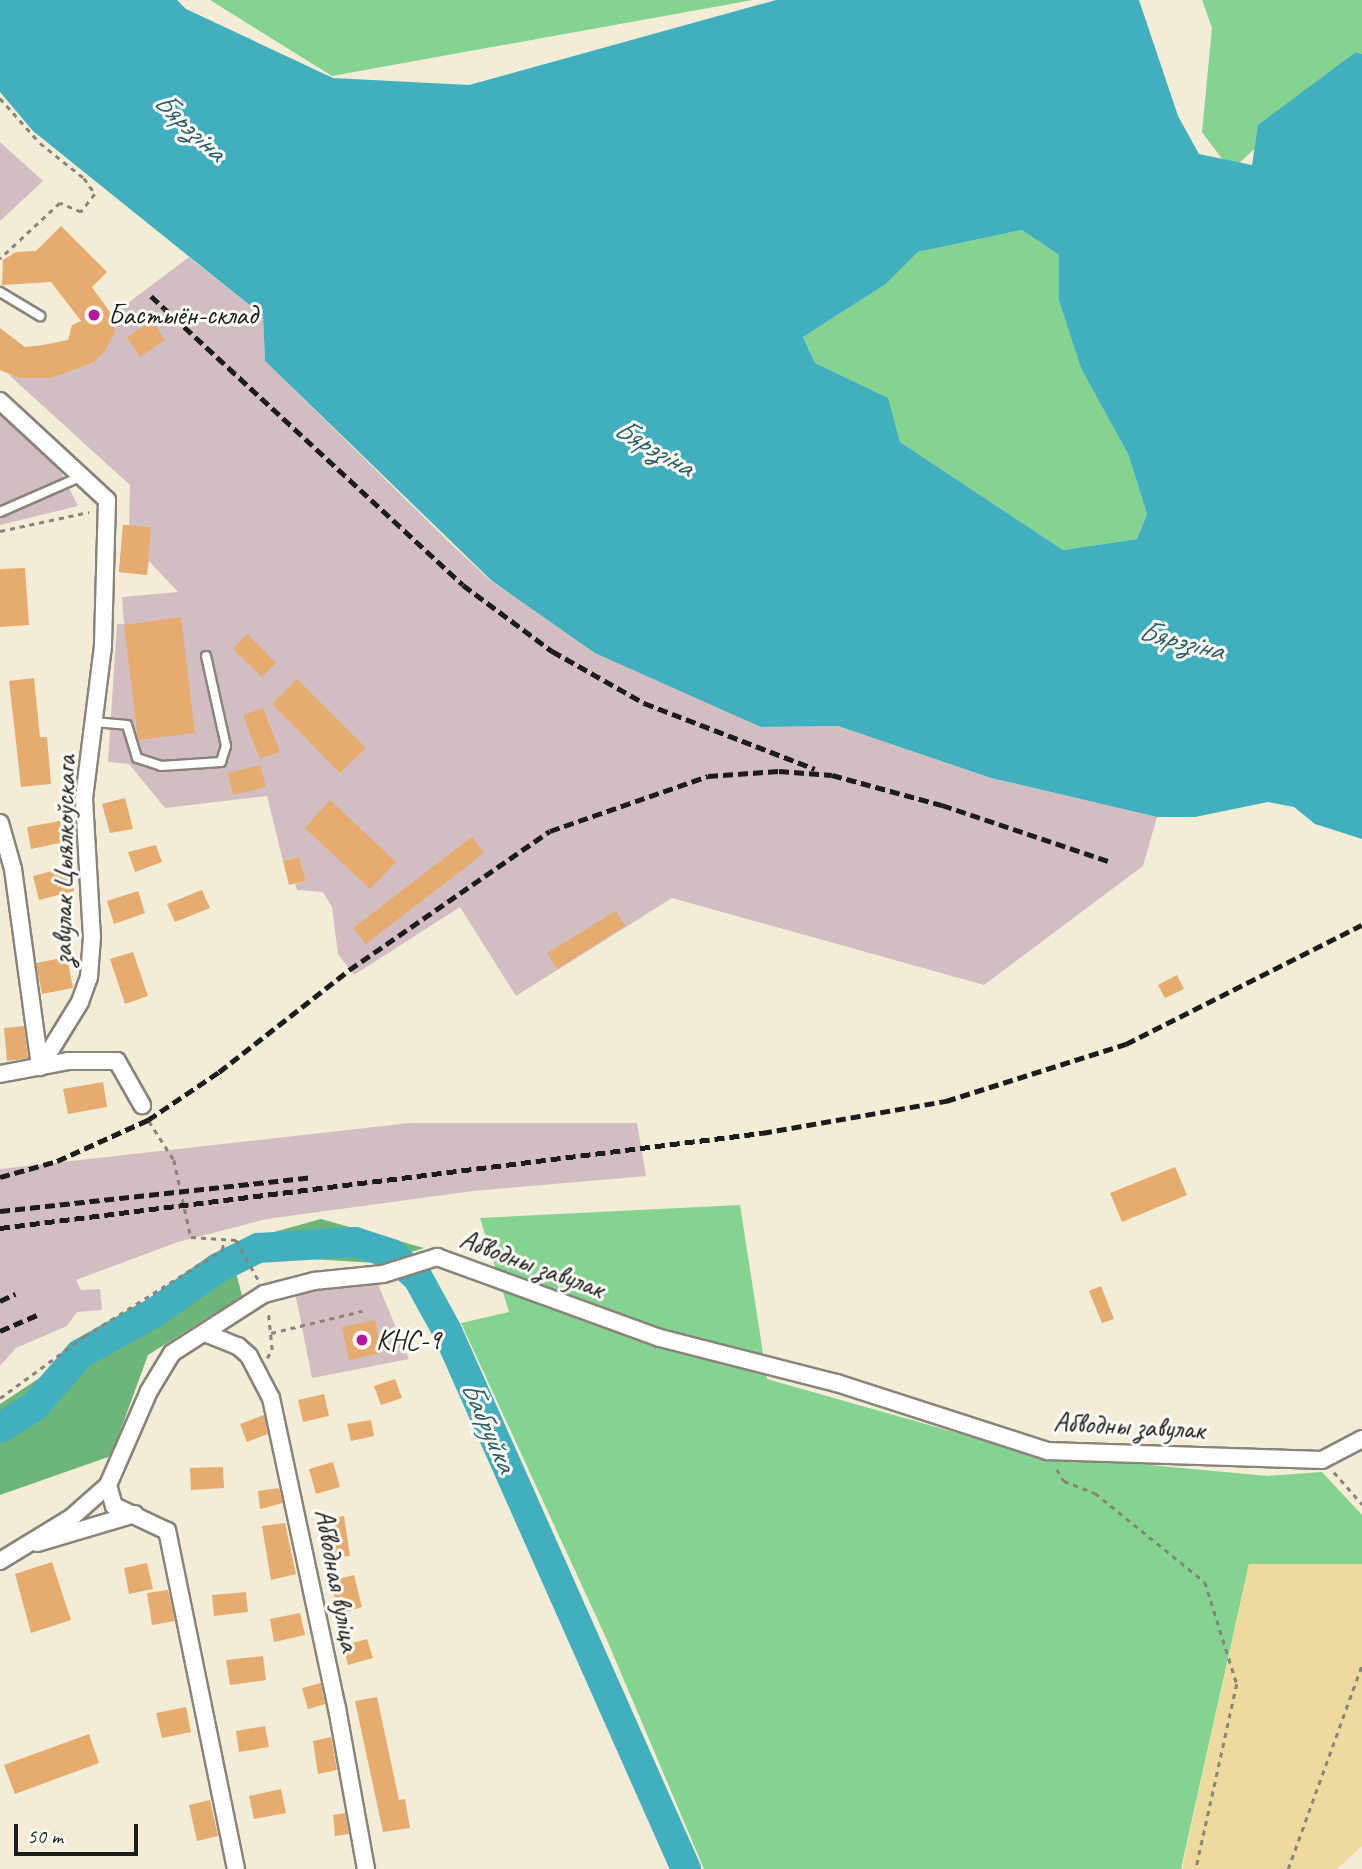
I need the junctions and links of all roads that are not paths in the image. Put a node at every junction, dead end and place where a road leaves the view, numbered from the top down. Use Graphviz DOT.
graph roads {
  1 [pos="0,292"];
  2 [pos="40,316"];
  3 [pos="0,401"];
  4 [pos="82,476"];
  5 [pos="0,512"];
  6 [pos="206,656"];
  7 [pos="94,722"];
  8 [pos="0,824"];
  9 [pos="40,1067"];
  10 [pos="0,1074"];
  11 [pos="142,1105"];
  12 [pos="205,1333"];
  13 [pos="1362,1439"];
  14 [pos="108,1485"];
  15 [pos="135,1514"];
  16 [pos="31,1544"];
  17 [pos="0,1561"];
  18 [pos="236,1869"];
  19 [pos="366,1869"];
  1 -- 2 [label="lane"];
  3 -- 4 [label="street"];
  4 -- 5 [label="lane"];
  4 -- 7 [label="street, завулак Цыялкоўскага"];
  6 -- 7 [label="lane"];
  7 -- 9 [label="street, завулак Цыялкоўскага"];
  8 -- 9 [label="street, завулак Цыялкоўскага"];
  9 -- 10 [label="street"];
  9 -- 11 [label="street"];
  12 -- 13 [label="street, Абводны завулак"];
  12 -- 14 [label="street, Абводны завулак"];
  12 -- 19 [label="street, Абводная вуліца"];
  14 -- 15 [label="street"];
  14 -- 16 [label="street"];
  15 -- 16 [label="street"];
  15 -- 18 [label="street"];
  16 -- 17 [label="street"];
}
